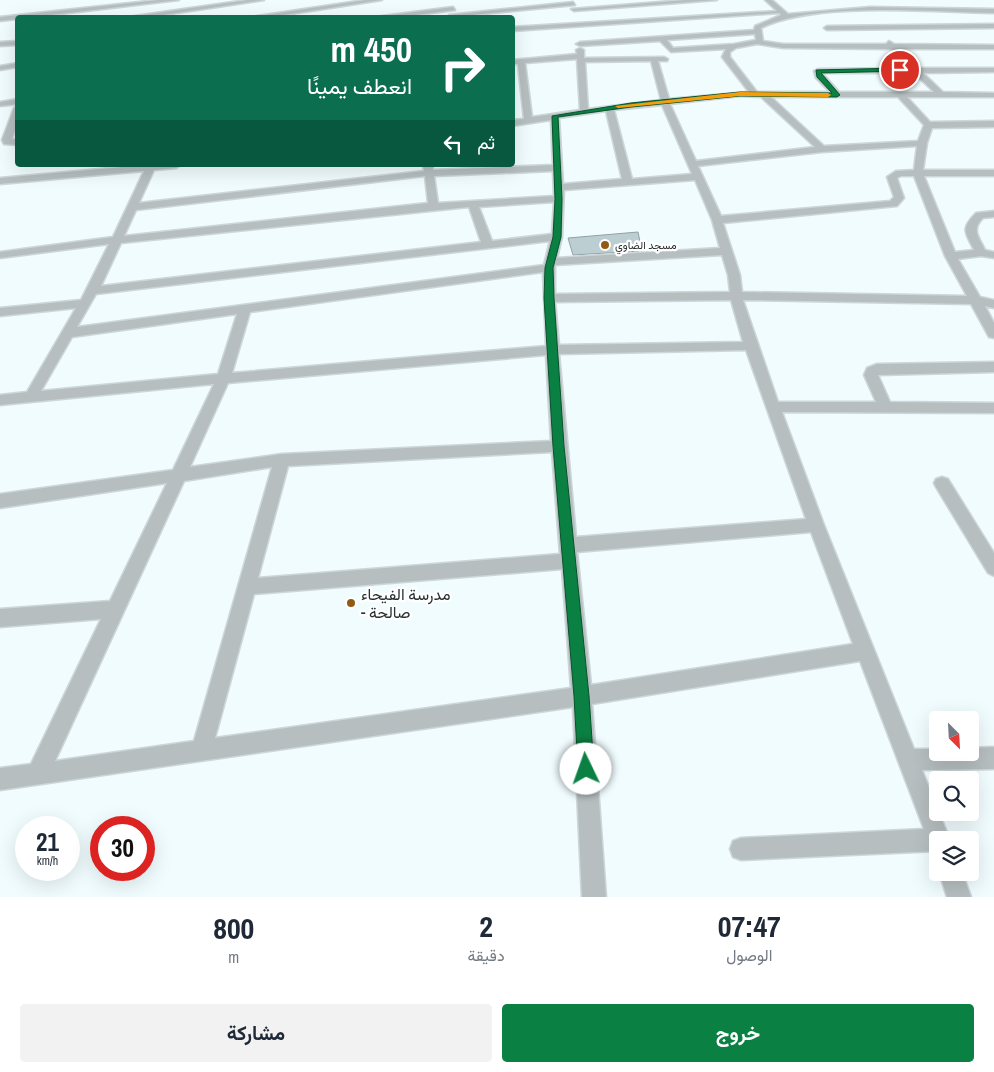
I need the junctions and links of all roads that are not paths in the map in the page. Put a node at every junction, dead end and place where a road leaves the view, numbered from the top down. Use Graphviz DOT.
graph roads {
  1 [pos="176,0"];
  2 [pos="261,0"];
  3 [pos="379,0"];
  4 [pos="455,0"];
  5 [pos="714,0"];
  6 [pos="768,0"];
  7 [pos="645,2"];
  8 [pos="934,3"];
  9 [pos="110,4"];
  10 [pos="348,4"];
  11 [pos="573,4"];
  12 [pos="840,4"];
  13 [pos="218,6"];
  14 [pos="353,11"];
  15 [pos="846,11"];
  16 [pos="960,11"];
  17 [pos="994,11"];
  18 [pos="452,14"];
  19 [pos="783,14"];
  20 [pos="29,15"];
  21 [pos="148,15"];
  22 [pos="269,15"];
  23 [pos="421,15"];
  24 [pos="15,17"];
  25 [pos="0,19"];
  26 [pos="655,20"];
  27 [pos="820,21"];
  28 [pos="578,24"];
  29 [pos="981,26"];
  30 [pos="994,26"];
  31 [pos="871,27"];
  32 [pos="852,28"];
  33 [pos="515,29"];
  34 [pos="878,34"];
  35 [pos="690,36"];
  36 [pos="826,36"];
  37 [pos="835,36"];
  38 [pos="994,36"];
  39 [pos="758,37"];
  40 [pos="778,37"];
  41 [pos="662,38"];
  42 [pos="886,40"];
  43 [pos="15,43"];
  44 [pos="0,44"];
  45 [pos="580,44"];
  46 [pos="734,46"];
  47 [pos="893,47"];
  48 [pos="994,47"];
  49 [pos="701,48"];
  50 [pos="848,49"];
  51 [pos="717,57"];
  52 [pos="726,57"];
  53 [pos="581,58"];
  54 [pos="681,58"];
  55 [pos="654,59"];
  56 [pos="517,61"];
  57 [pos="15,66"];
  58 [pos="0,68"];
  59 [pos="916,70"];
  60 [pos="994,70"];
  61 [pos="758,93"];
  62 [pos="837,95"];
  63 [pos="941,95"];
  64 [pos="994,95"];
  65 [pos="901,96"];
  66 [pos="665,101"];
  67 [pos="15,102"];
  68 [pos="0,104"];
  69 [pos="609,108"];
  70 [pos="584,111"];
  71 [pos="15,116"];
  72 [pos="555,116"];
  73 [pos="528,120"];
  74 [pos="515,122"];
  75 [pos="994,124"];
  76 [pos="928,125"];
  77 [pos="15,142"];
  78 [pos="922,143"];
  79 [pos="822,148"];
  80 [pos="129,167"];
  81 [pos="151,167"];
  82 [pos="557,168"];
  83 [pos="86,169"];
  84 [pos="428,169"];
  85 [pos="695,171"];
  86 [pos="994,172"];
  87 [pos="918,173"];
  88 [pos="0,181"];
  89 [pos="628,182"];
  90 [pos="558,193"];
  91 [pos="473,205"];
  92 [pos="433,206"];
  93 [pos="133,207"];
  94 [pos="994,214"];
  95 [pos="717,220"];
  96 [pos="557,237"];
  97 [pos="118,240"];
  98 [pos="488,244"];
  99 [pos="727,251"];
  100 [pos="981,253"];
  101 [pos="0,255"];
  102 [pos="994,255"];
  103 [pos="951,256"];
  104 [pos="550,265"];
  105 [pos="92,291"];
  106 [pos="736,296"];
  107 [pos="549,298"];
  108 [pos="974,300"];
  109 [pos="82,304"];
  110 [pos="994,304"];
  111 [pos="245,308"];
  112 [pos="0,312"];
  113 [pos="67,333"];
  114 [pos="994,334"];
  115 [pos="751,346"];
  116 [pos="552,350"];
  117 [pos="994,367"];
  118 [pos="223,380"];
  119 [pos="30,397"];
  120 [pos="0,400"];
  121 [pos="775,407"];
  122 [pos="885,408"];
  123 [pos="994,408"];
  124 [pos="559,446"];
  125 [pos="282,460"];
  126 [pos="178,474"];
  127 [pos="942,483"];
  128 [pos="0,501"];
  129 [pos="816,525"];
  130 [pos="569,553"];
  131 [pos="994,568"];
  132 [pos="246,587"];
  133 [pos="115,609"];
  134 [pos="0,618"];
  135 [pos="865,651"];
  136 [pos="582,696"];
  137 [pos="202,749"];
  138 [pos="994,758"];
  139 [pos="908,760"];
  140 [pos="38,773"];
  141 [pos="0,779"];
  142 [pos="935,831"];
  143 [pos="929,840"];
  144 [pos="741,849"];
  145 [pos="953,881"];
  146 [pos="594,897"];
  147 [pos="958,897"];
  1 -- 9 [label="street"];
  2 -- 13 [label="street"];
  3 -- 10 [label="street"];
  4 -- 18 [label="street"];
  5 -- 7 [label="street"];
  6 -- 19 [label="street"];
  7 -- 11 [label="street"];
  7 -- 26 [label="street"];
  8 -- 16 [label="street"];
  9 -- 20 [label="street"];
  10 -- 14 [label="street"];
  10 -- 22 [label="street"];
  11 -- 18 [label="street"];
  11 -- 28 [label="street"];
  12 -- 15 [label="street"];
  13 -- 21 [label="street"];
  15 -- 16 [label="street"];
  15 -- 27 [label="street"];
  15 -- 32 [label="street"];
  16 -- 17 [label="street"];
  16 -- 29 [label="street"];
  18 -- 23 [label="street"];
  19 -- 26 [label="street"];
  19 -- 27 [label="street"];
  19 -- 39 [label="street"];
  24 -- 25 [label="street"];
  26 -- 28 [label="street"];
  27 -- 32 [label="street"];
  27 -- 37 [label="street"];
  28 -- 33 [label="street"];
  28 -- 45 [label="street"];
  29 -- 30 [label="street"];
  29 -- 31 [label="street"];
  29 -- 38 [label="street"];
  31 -- 32 [label="street"];
  31 -- 34 [label="street"];
  35 -- 39 [label="street"];
  35 -- 41 [label="street"];
  35 -- 49 [label="street"];
  36 -- 37 [label="street"];
  37 -- 50 [label="street"];
  39 -- 40 [label="street"];
  39 -- 46 [label="street"];
  39 -- 50 [label="street"];
  41 -- 45 [label="street"];
  41 -- 49 [label="street"];
  42 -- 47 [label="street"];
  43 -- 44 [label="street"];
  45 -- 53 [label="street"];
  46 -- 49 [label="street"];
  46 -- 52 [label="street"];
  47 -- 48 [label="street"];
  47 -- 50 [label="street"];
  47 -- 59 [label="street"];
  51 -- 52 [label="street"];
  52 -- 61 [label="street"];
  53 -- 55 [label="street"];
  53 -- 56 [label="street"];
  53 -- 70 [label="street"];
  54 -- 55 [label="street"];
  55 -- 66 [label="street"];
  56 -- 73 [label="street"];
  57 -- 58 [label="street"];
  59 -- 60 [label="street"];
  59 -- 62 [label="street"];
  59 -- 63 [label="street"];
  61 -- 62 [label="street"];
  61 -- 66 [label="street"];
  61 -- 79 [label="street"];
  62 -- 65 [label="street"];
  63 -- 64 [label="street"];
  63 -- 65 [label="street"];
  65 -- 76 [label="street"];
  66 -- 69 [label="street"];
  66 -- 85 [label="street"];
  67 -- 68 [label="street"];
  69 -- 70 [label="street"];
  69 -- 89 [label="street"];
  70 -- 72 [label="street"];
  71 -- 77 [label="street"];
  72 -- 73 [label="street"];
  72 -- 82 [label="street"];
  73 -- 74 [label="street"];
  75 -- 76 [label="street"];
  76 -- 78 [label="street"];
  78 -- 79 [label="street"];
  78 -- 87 [label="street"];
  79 -- 85 [label="street"];
  80 -- 83 [label="street"];
  81 -- 93 [label="street"];
  82 -- 84 [label="street"];
  82 -- 90 [label="street"];
  83 -- 88 [label="street"];
  84 -- 92 [label="street"];
  84 -- 93 [label="street"];
  85 -- 89 [label="street"];
  85 -- 95 [label="street"];
  86 -- 87 [label="street"];
  87 -- 95 [label="street"];
  87 -- 103 [label="street"];
  89 -- 90 [label="street"];
  90 -- 91 [label="street"];
  90 -- 96 [label="street"];
  91 -- 92 [label="street"];
  91 -- 98 [label="street"];
  92 -- 97 [label="street"];
  93 -- 97 [label="street"];
  94 -- 100 [label="street"];
  95 -- 99 [label="street"];
  96 -- 98 [label="street"];
  96 -- 104 [label="street"];
  97 -- 101 [label="street"];
  97 -- 105 [label="street"];
  98 -- 105 [label="street"];
  99 -- 104 [label="street"];
  99 -- 106 [label="street"];
  100 -- 102 [label="street"];
  100 -- 103 [label="street"];
  103 -- 108 [label="street"];
  104 -- 107 [label="street"];
  104 -- 111 [label="street"];
  105 -- 109 [label="street"];
  106 -- 107 [label="street"];
  106 -- 108 [label="street"];
  106 -- 115 [label="street"];
  107 -- 116 [label="street"];
  108 -- 110 [label="street"];
  108 -- 114 [label="street"];
  109 -- 112 [label="street"];
  109 -- 113 [label="street"];
  111 -- 113 [label="street"];
  111 -- 118 [label="street"];
  113 -- 119 [label="street"];
  115 -- 116 [label="street"];
  115 -- 121 [label="street"];
  116 -- 118 [label="street"];
  116 -- 124 [label="street"];
  117 -- 122 [label="street"];
  118 -- 119 [label="street"];
  118 -- 126 [label="street"];
  119 -- 120 [label="street"];
  121 -- 122 [label="street"];
  121 -- 129 [label="street"];
  122 -- 123 [label="street"];
  124 -- 125 [label="street"];
  124 -- 130 [label="street"];
  125 -- 126 [label="street"];
  125 -- 132 [label="street"];
  126 -- 128 [label="street"];
  126 -- 133 [label="street"];
  127 -- 131 [label="street"];
  129 -- 130 [label="street"];
  129 -- 135 [label="street"];
  130 -- 132 [label="street"];
  130 -- 136 [label="street"];
  132 -- 137 [label="street"];
  133 -- 134 [label="street"];
  133 -- 140 [label="street"];
  135 -- 136 [label="street"];
  135 -- 139 [label="street"];
  136 -- 137 [label="street"];
  136 -- 146 [label="street"];
  137 -- 140 [label="street"];
  138 -- 139 [label="street"];
  139 -- 142 [label="street"];
  140 -- 141 [label="street"];
  143 -- 144 [label="street"];
  145 -- 147 [label="street"];
}
